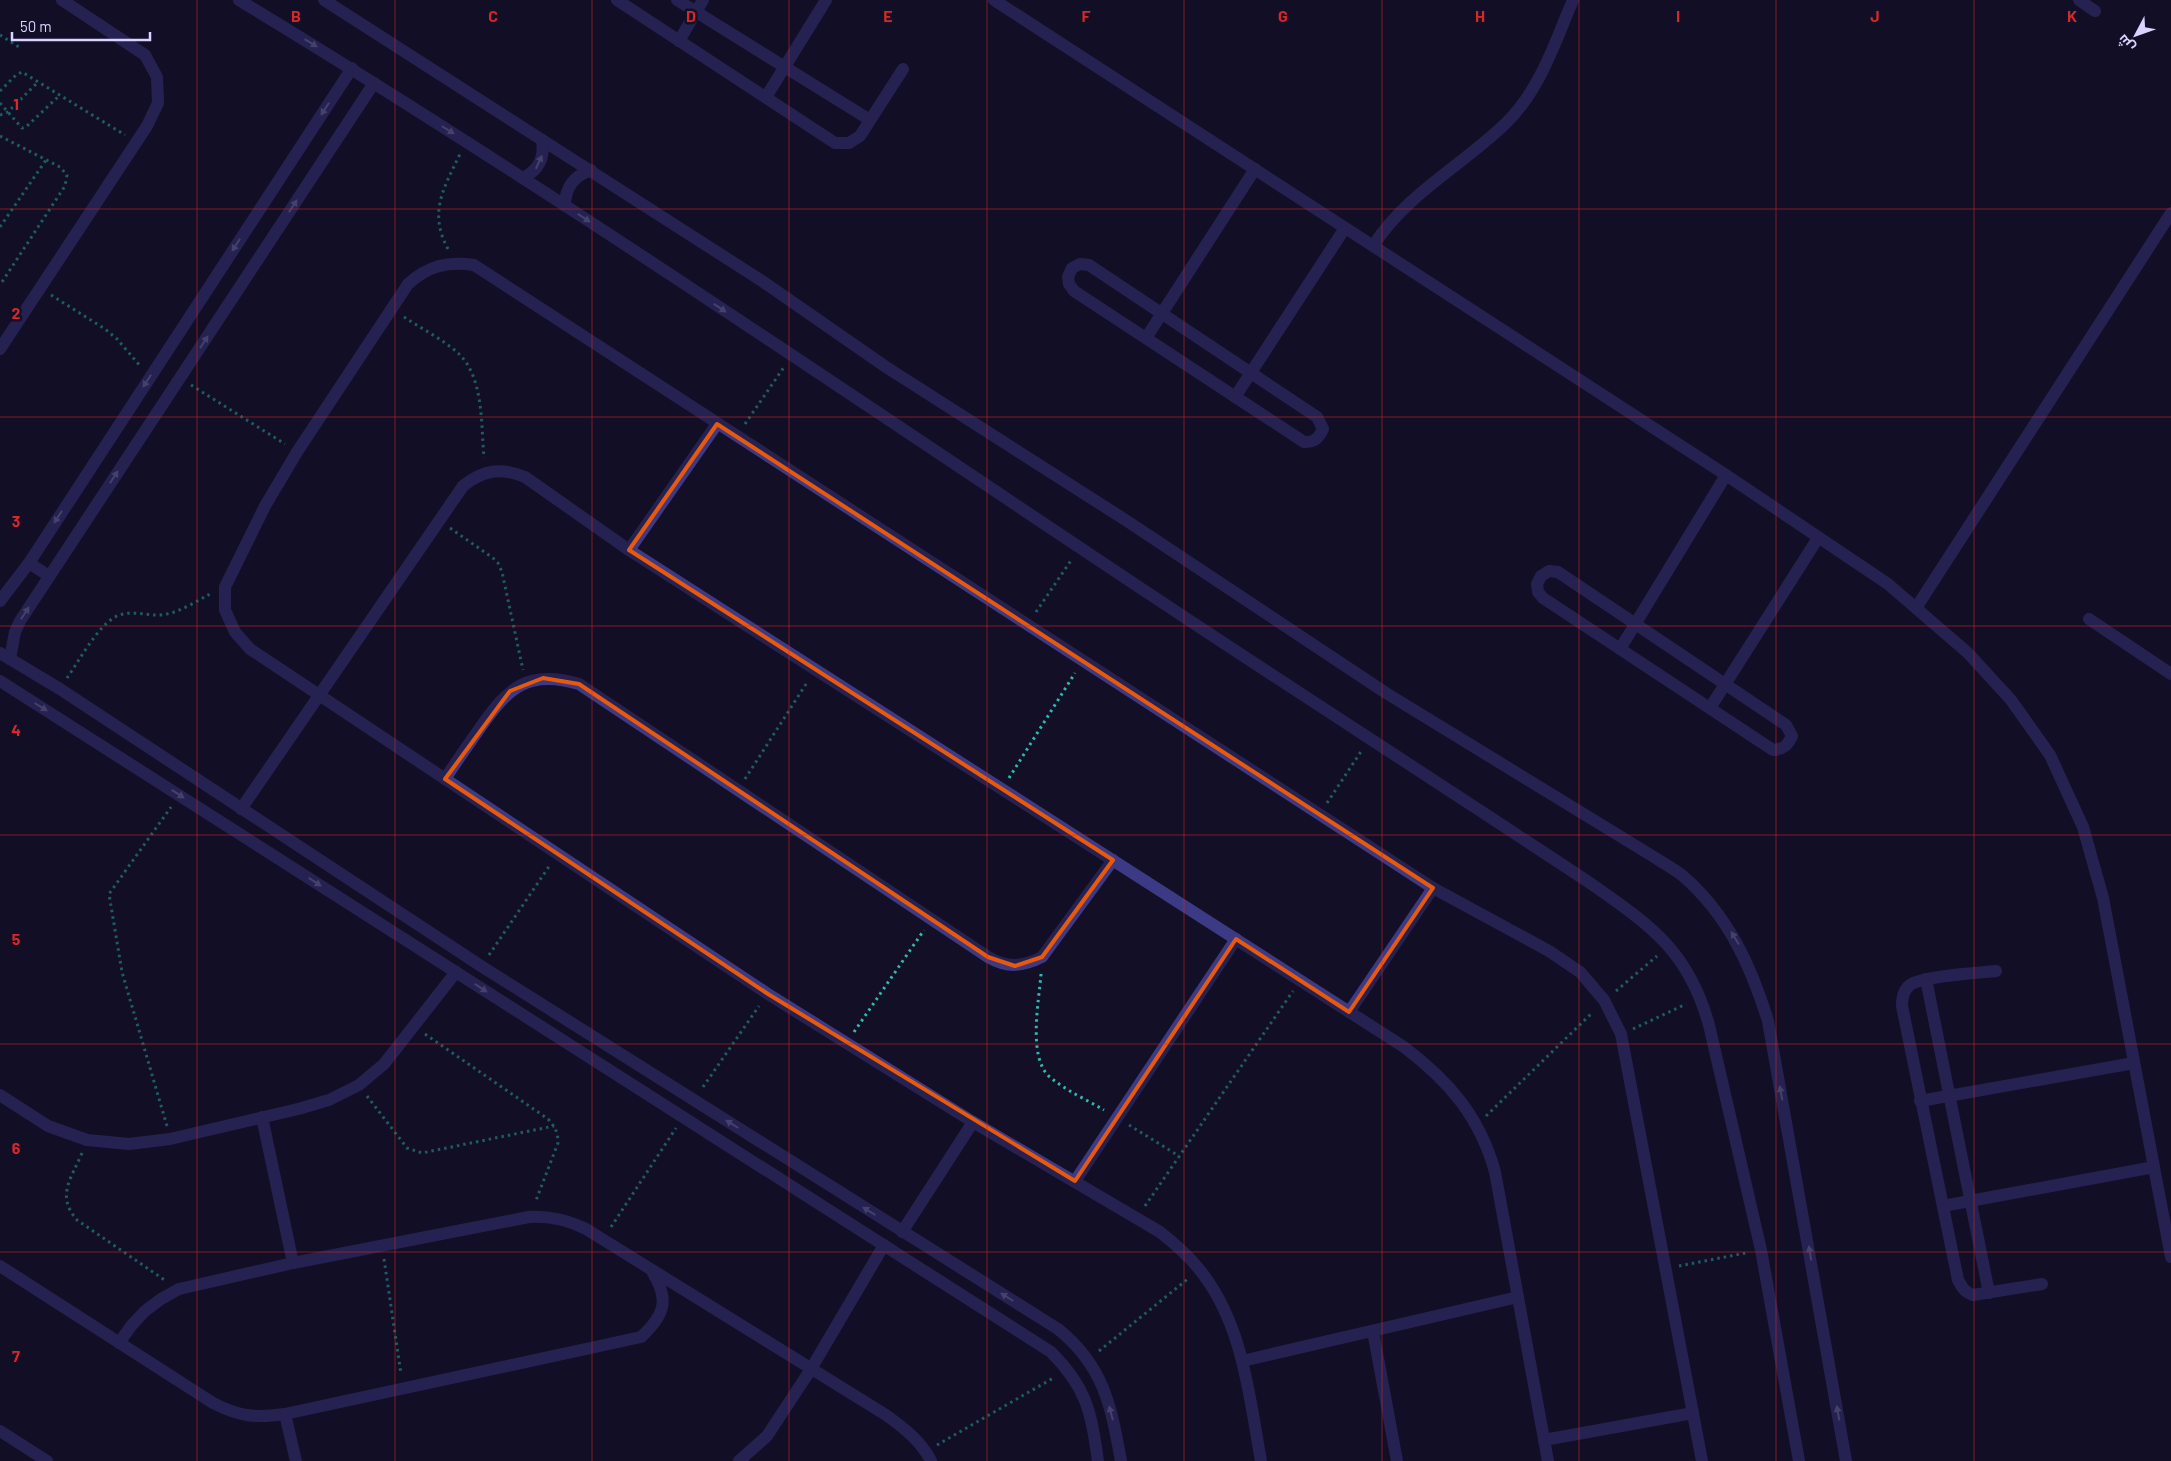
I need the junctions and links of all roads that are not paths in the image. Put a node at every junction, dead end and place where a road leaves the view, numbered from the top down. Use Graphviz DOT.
graph roads {
  1 [pos="62,0"];
  2 [pos="239,0"];
  3 [pos="324,0"];
  4 [pos="617,0"];
  5 [pos="677,0"];
  6 [pos="703,0"];
  7 [pos="826,0"];
  8 [pos="994,0"];
  9 [pos="1573,0"];
  10 [pos="2079,0"];
  11 [pos="2095,10"];
  12 [pos="696,12"];
  13 [pos="679,40"];
  14 [pos="784,67"];
  15 [pos="352,68"];
  16 [pos="903,69"];
  17 [pos="374,83"];
  18 [pos="766,98"];
  19 [pos="870,120"];
  20 [pos="542,140"];
  21 [pos="1255,169"];
  22 [pos="591,170"];
  23 [pos="523,178"];
  24 [pos="565,206"];
  25 [pos="2171,213"];
  26 [pos="1346,228"];
  27 [pos="1373,246"];
  28 [pos="1162,314"];
  29 [pos="1146,338"];
  30 [pos="0,349"];
  31 [pos="1251,373"];
  32 [pos="1235,397"];
  33 [pos="717,424"];
  34 [pos="1726,474"];
  35 [pos="1818,538"];
  36 [pos="629,550"];
  37 [pos="29,563"];
  38 [pos="49,576"];
  39 [pos="0,601"];
  40 [pos="1916,608"];
  41 [pos="2089,619"];
  42 [pos="1636,623"];
  43 [pos="1620,649"];
  44 [pos="5,656"];
  45 [pos="2171,674"];
  46 [pos="0,681"];
  47 [pos="1725,684"];
  48 [pos="319,694"];
  49 [pos="1710,708"];
  50 [pos="445,779"];
  51 [pos="241,809"];
  52 [pos="1113,860"];
  53 [pos="1433,888"];
  54 [pos="365,890"];
  55 [pos="354,907"];
  56 [pos="1236,939"];
  57 [pos="1996,971"];
  58 [pos="456,972"];
  59 [pos="1926,979"];
  60 [pos="1350,1012"];
  61 [pos="2134,1063"];
  62 [pos="0,1095"];
  63 [pos="1950,1096"];
  64 [pos="1920,1101"];
  65 [pos="262,1118"];
  66 [pos="973,1122"];
  67 [pos="2154,1167"];
  68 [pos="1075,1181"];
  69 [pos="827,1184"];
  70 [pos="1971,1201"];
  71 [pos="817,1202"];
  72 [pos="1943,1206"];
  73 [pos="902,1232"];
  74 [pos="884,1246"];
  75 [pos="2171,1257"];
  76 [pos="294,1263"];
  77 [pos="0,1266"];
  78 [pos="651,1269"];
  79 [pos="2042,1284"];
  80 [pos="1990,1293"];
  81 [pos="1518,1297"];
  82 [pos="1372,1331"];
  83 [pos="119,1343"];
  84 [pos="1242,1361"];
  85 [pos="811,1369"];
  86 [pos="1693,1413"];
  87 [pos="285,1414"];
  88 [pos="0,1431"];
  89 [pos="1544,1440"];
  90 [pos="929,1456"];
  91 [pos="47,1461"];
  92 [pos="296,1461"];
  93 [pos="739,1461"];
  94 [pos="1098,1461"];
  95 [pos="1121,1461"];
  96 [pos="1261,1461"];
  97 [pos="1397,1461"];
  98 [pos="1548,1461"];
  99 [pos="1702,1461"];
  100 [pos="1799,1461"];
  101 [pos="1846,1461"];
  1 -- 30 [label="street"];
  2 -- 15 [label="street, one-way"];
  3 -- 20 [label="street"];
  4 -- 13 [label="street"];
  5 -- 12 [label="street"];
  6 -- 12 [label="street"];
  7 -- 14 [label="street"];
  8 -- 21 [label="street"];
  9 -- 27 [label="street"];
  10 -- 11 [label="street"];
  12 -- 13 [label="street"];
  12 -- 14 [label="street"];
  13 -- 18 [label="street"];
  14 -- 18 [label="street"];
  14 -- 19 [label="street"];
  15 -- 17 [label="street"];
  15 -- 37 [label="street, one-way"];
  16 -- 19 [label="street"];
  17 -- 23 [label="street, one-way"];
  38 -- 17 [label="street, one-way"];
  18 -- 19 [label="street"];
  20 -- 22 [label="street"];
  23 -- 20 [label="street, one-way"];
  21 -- 26 [label="street"];
  21 -- 28 [label="street"];
  22 -- 24 [label="street"];
  101 -- 22 [label="street, one-way"];
  23 -- 24 [label="street"];
  24 -- 100 [label="street, one-way"];
  25 -- 40 [label="street"];
  26 -- 27 [label="street"];
  26 -- 31 [label="street"];
  27 -- 34 [label="street"];
  28 -- 29 [label="street"];
  28 -- 29 [label="street"];
  28 -- 31 [label="street"];
  29 -- 32 [label="street"];
  31 -- 32 [label="street"];
  31 -- 32 [label="street"];
  33 -- 36 [label="street"];
  33 -- 48 [label="street"];
  33 -- 53 [label="street"];
  34 -- 35 [label="street"];
  34 -- 42 [label="street"];
  35 -- 40 [label="street"];
  35 -- 47 [label="street"];
  36 -- 48 [label="street"];
  36 -- 52 [label="street"];
  37 -- 38 [label="street"];
  37 -- 39 [label="street"];
  44 -- 38 [label="street, one-way"];
  40 -- 61 [label="street"];
  41 -- 45 [label="street"];
  42 -- 43 [label="street"];
  42 -- 43 [label="street"];
  42 -- 47 [label="street"];
  43 -- 49 [label="street"];
  44 -- 51 [label="street"];
  46 -- 55 [label="street, one-way"];
  47 -- 49 [label="street"];
  47 -- 49 [label="street"];
  48 -- 50 [label="street"];
  48 -- 51 [label="street"];
  50 -- 52 [label="street"];
  50 -- 66 [label="street"];
  51 -- 54 [label="street"];
  52 -- 56 [label="street"];
  53 -- 60 [label="street"];
  53 -- 86 [label="street"];
  54 -- 55 [label="street"];
  69 -- 54 [label="street, one-way"];
  55 -- 58 [label="street"];
  56 -- 60 [label="street"];
  56 -- 68 [label="street"];
  57 -- 59 [label="street"];
  58 -- 65 [label="street"];
  58 -- 71 [label="street, one-way"];
  59 -- 63 [label="street"];
  59 -- 64 [label="street"];
  60 -- 81 [label="street"];
  61 -- 63 [label="street"];
  61 -- 67 [label="street"];
  62 -- 65 [label="street"];
  63 -- 64 [label="street"];
  63 -- 70 [label="street"];
  64 -- 72 [label="street"];
  65 -- 76 [label="street"];
  66 -- 68 [label="street"];
  66 -- 73 [label="street"];
  67 -- 70 [label="street"];
  67 -- 75 [label="street"];
  68 -- 84 [label="street"];
  69 -- 71 [label="street"];
  73 -- 69 [label="street, one-way"];
  70 -- 72 [label="street"];
  70 -- 80 [label="street"];
  71 -- 74 [label="street"];
  72 -- 80 [label="street"];
  95 -- 73 [label="street, one-way"];
  74 -- 85 [label="street"];
  74 -- 94 [label="street"];
  76 -- 78 [label="street"];
  76 -- 83 [label="street"];
  77 -- 83 [label="street"];
  78 -- 85 [label="street"];
  78 -- 87 [label="street"];
  79 -- 80 [label="street"];
  81 -- 82 [label="street"];
  81 -- 89 [label="street"];
  82 -- 84 [label="street"];
  82 -- 97 [label="street"];
  83 -- 87 [label="street"];
  84 -- 96 [label="street"];
  85 -- 90 [label="street"];
  85 -- 93 [label="street"];
  86 -- 89 [label="street"];
  86 -- 99 [label="street"];
  87 -- 92 [label="street"];
  88 -- 91 [label="street"];
  89 -- 98 [label="street"];
}
